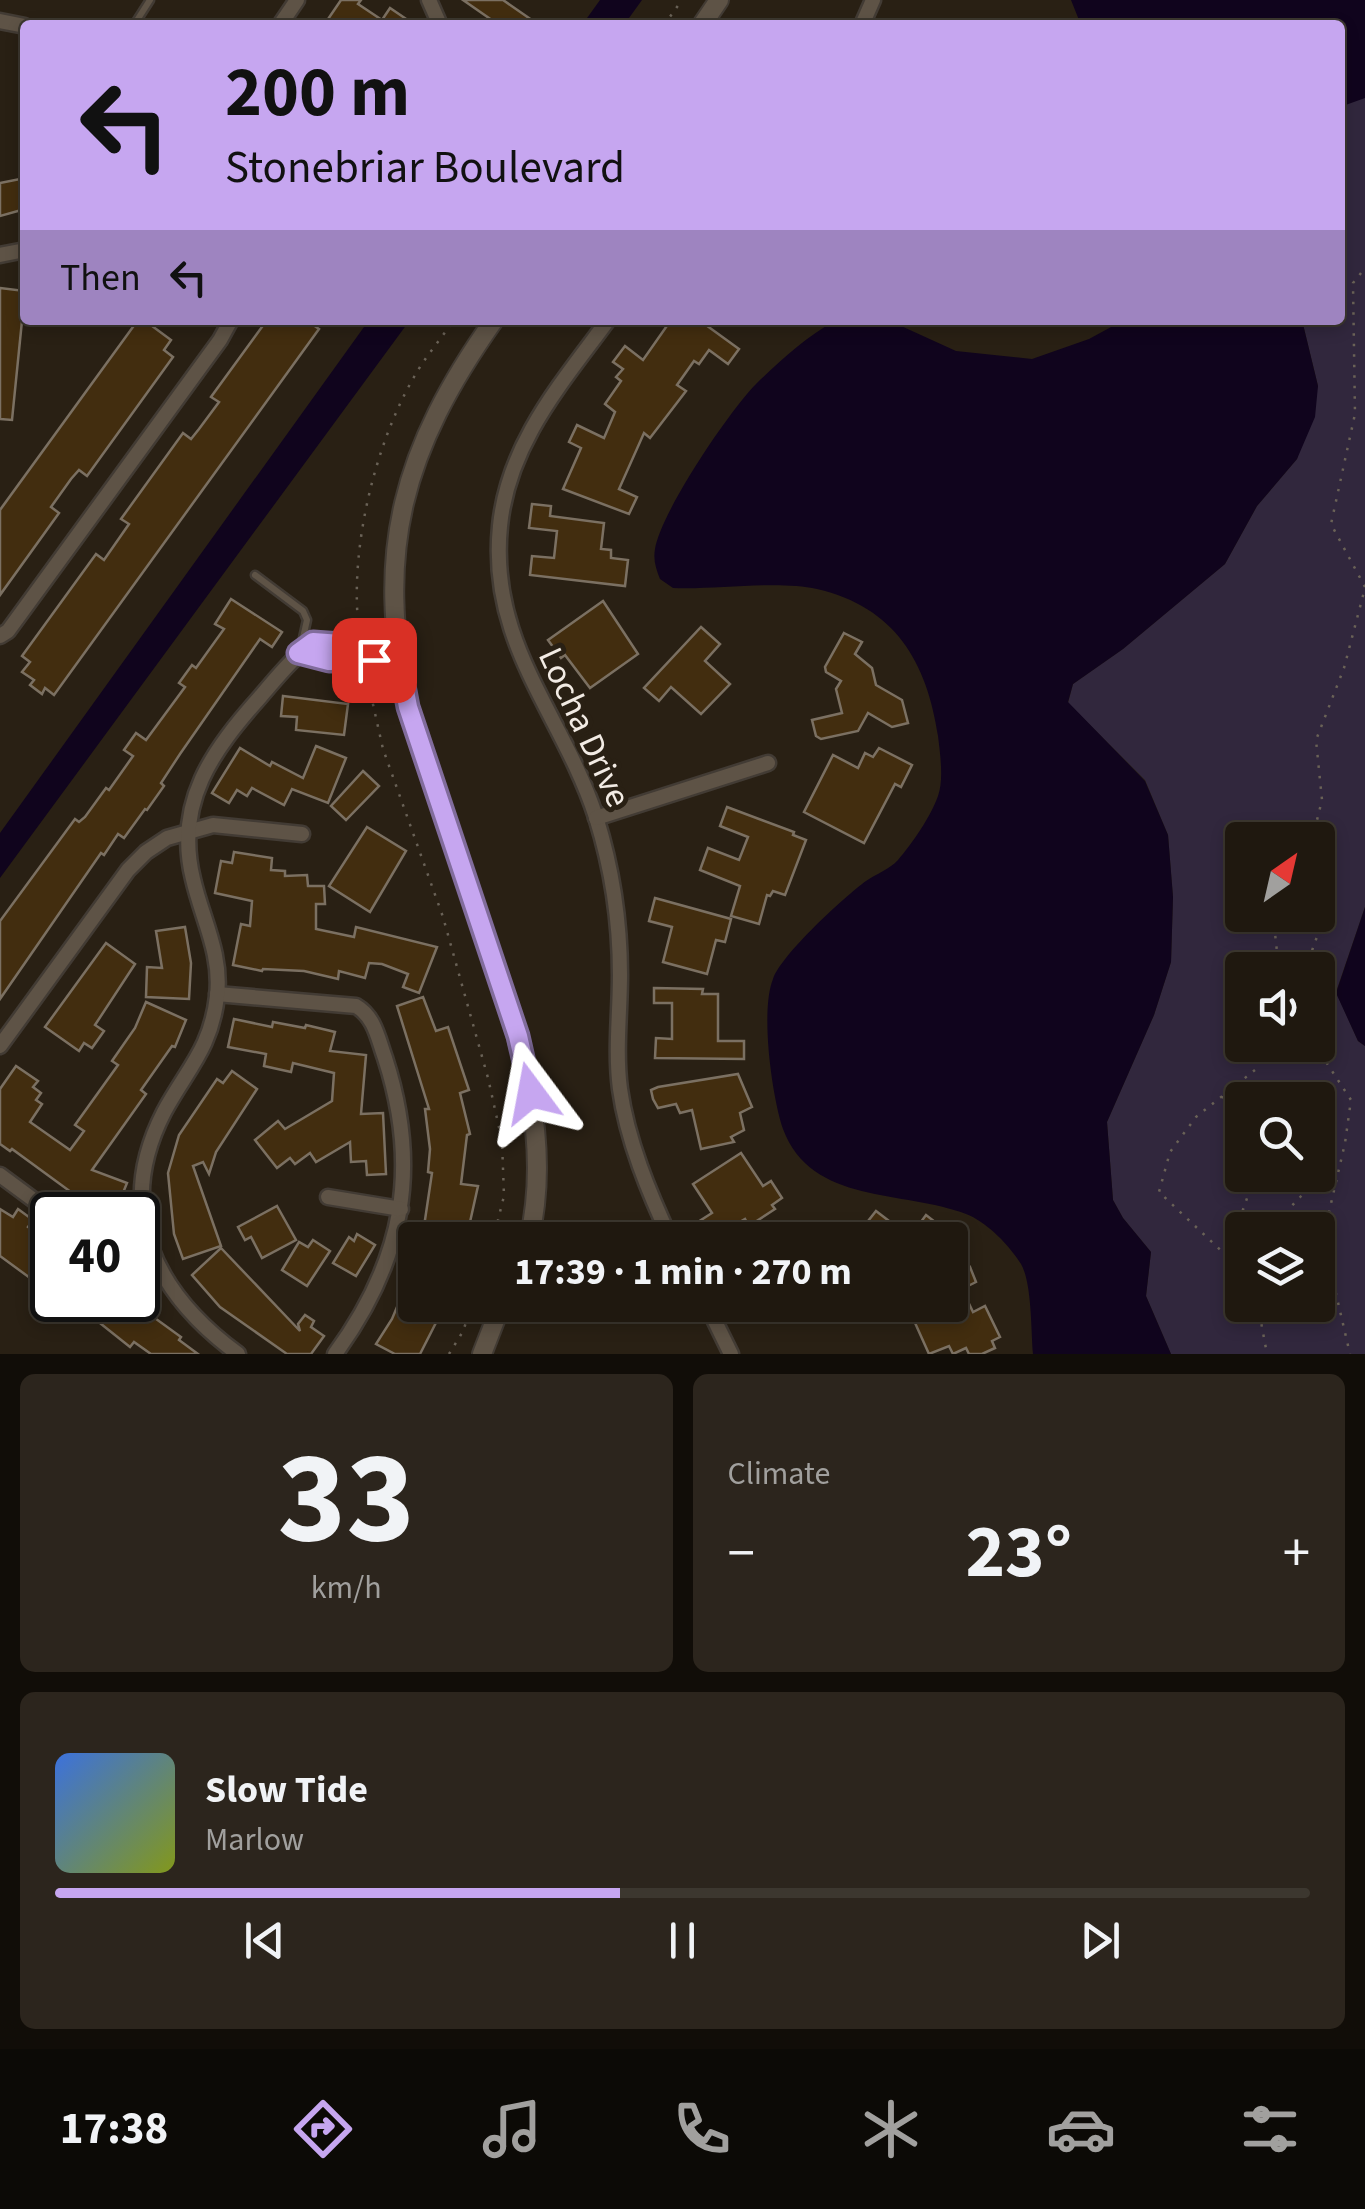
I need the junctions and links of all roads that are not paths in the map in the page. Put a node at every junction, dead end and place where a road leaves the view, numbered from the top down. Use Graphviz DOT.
graph roads {
  1 [pos="228,325"];
  2 [pos="491,325"];
  3 [pos="604,325"];
  4 [pos="255,575"];
  5 [pos="0,636"];
  6 [pos="397,648"];
  7 [pos="298,653"];
  8 [pos="768,764"];
  9 [pos="596,818"];
  10 [pos="189,832"];
  11 [pos="302,834"];
  12 [pos="217,994"];
  13 [pos="0,1046"];
  14 [pos="0,1175"];
  15 [pos="144,1192"];
  16 [pos="30,1197"];
  17 [pos="328,1198"];
  18 [pos="401,1209"];
  19 [pos="531,1222"];
  20 [pos="663,1222"];
  21 [pos="160,1270"];
  22 [pos="494,1322"];
  23 [pos="715,1322"];
  24 [pos="238,1354"];
  25 [pos="335,1354"];
  26 [pos="482,1354"];
  27 [pos="731,1354"];
  1 -- 5 [label="street"];
  2 -- 6 [label="street"];
  3 -- 9 [label="street, Locha Drive"];
  4 -- 7 [label="lane"];
  6 -- 7 [label="street"];
  6 -- 19 [label="street"];
  7 -- 10 [label="street"];
  8 -- 9 [label="street"];
  9 -- 20 [label="street, Locha Drive"];
  10 -- 11 [label="street"];
  10 -- 12 [label="street"];
  10 -- 13 [label="street"];
  12 -- 15 [label="street"];
  12 -- 18 [label="street"];
  14 -- 16 [label="street"];
  17 -- 18 [label="street"];
  18 -- 25 [label="street"];
  21 -- 24 [label="street"];
  22 -- 26 [label="street"];
  23 -- 27 [label="street"];
}
